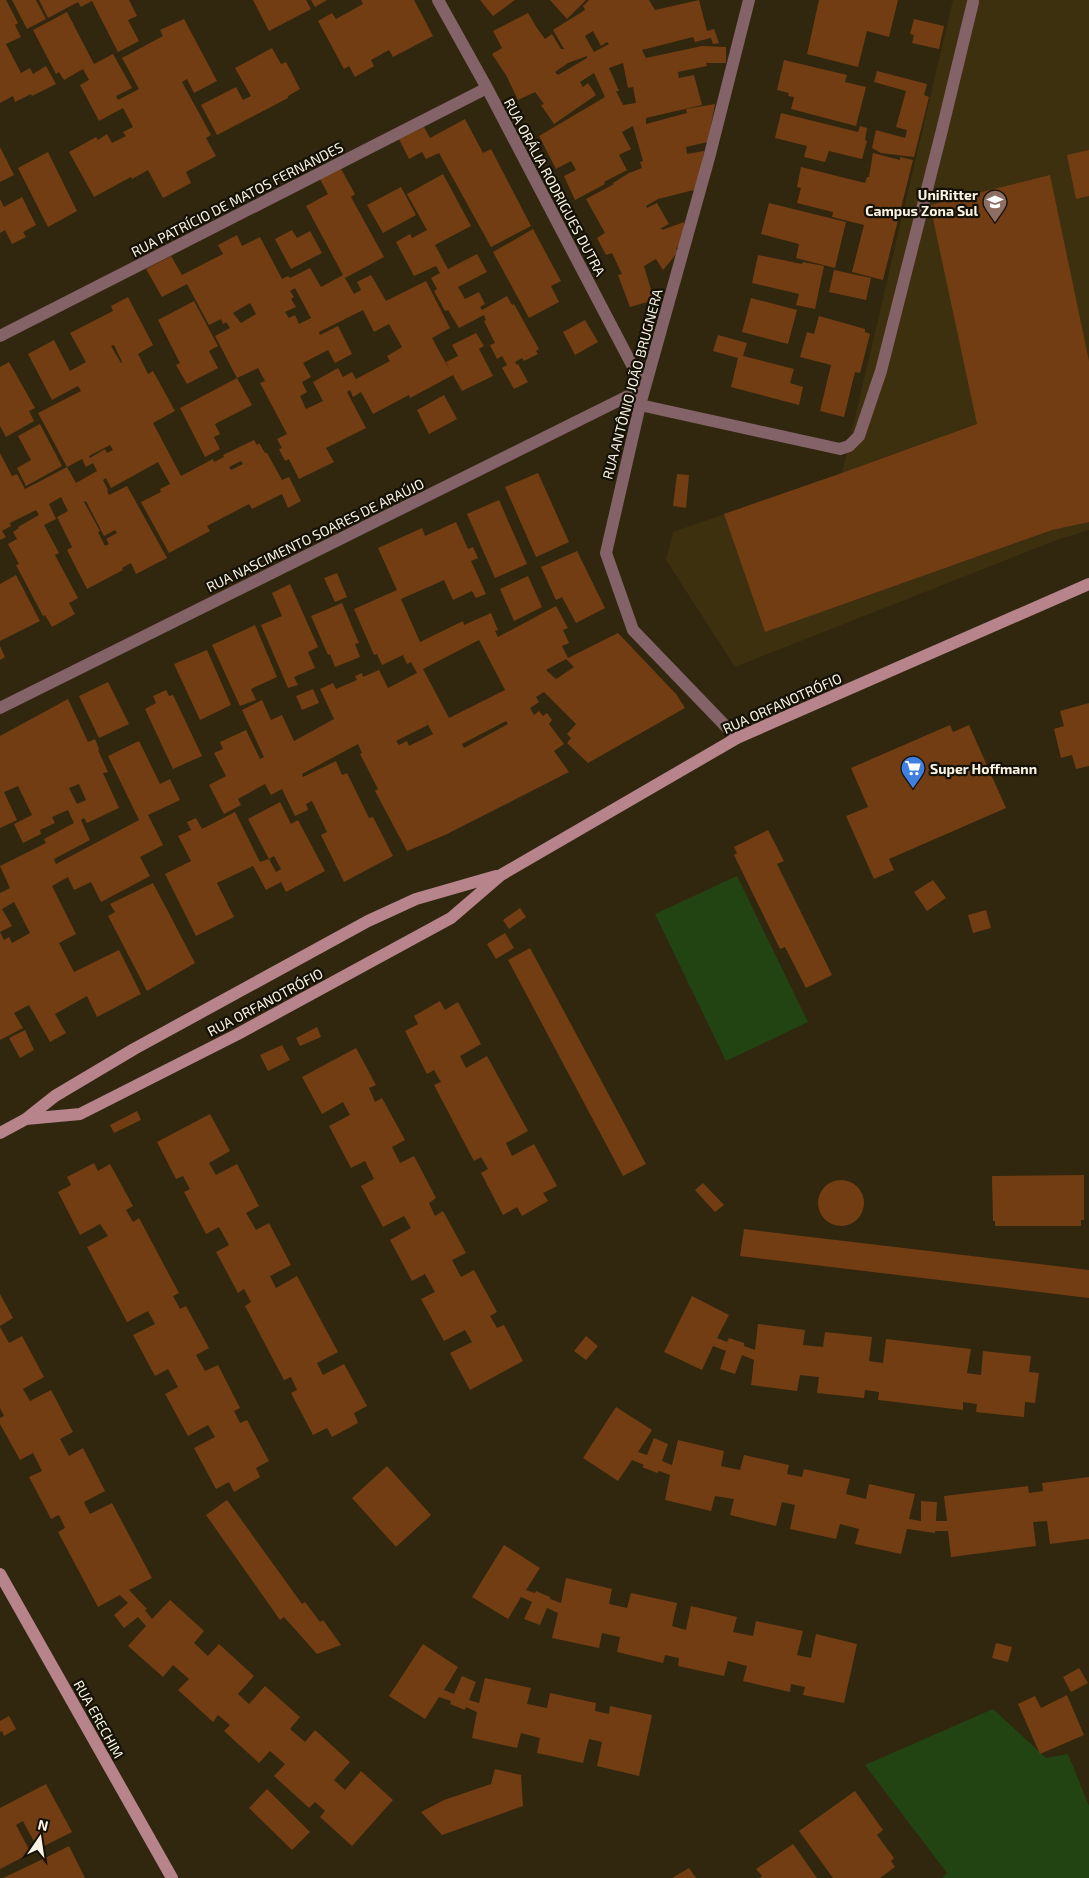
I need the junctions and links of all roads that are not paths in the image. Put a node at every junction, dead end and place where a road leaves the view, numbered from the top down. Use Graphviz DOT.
graph roads {
  1 [pos="438,0"];
  2 [pos="749,0"];
  3 [pos="973,2"];
  4 [pos="487,88"];
  5 [pos="0,336"];
  6 [pos="644,388"];
  7 [pos="640,405"];
  8 [pos="1089,584"];
  9 [pos="0,708"];
  10 [pos="737,738"];
  11 [pos="501,875"];
  12 [pos="26,1118"];
  13 [pos="0,1133"];
  14 [pos="0,1574"];
  15 [pos="172,1878"];
  1 -- 4 [label="street, RUA ORÁLIA RODRIGUES DUTRA"];
  2 -- 6 [label="street, RUA ANTÔNIO JOÃO BRUGNERA"];
  3 -- 7 [label="street"];
  4 -- 5 [label="street, RUA PATRÍCIO DE MATOS FERNANDES"];
  4 -- 6 [label="street, RUA ORÁLIA RODRIGUES DUTRA"];
  6 -- 7 [label="street, RUA ANTÔNIO JOÃO BRUGNERA"];
  6 -- 9 [label="street, RUA NASCIMENTO SOARES DE ARAÚJO"];
  7 -- 10 [label="street, RUA ANTÔNIO JOÃO BRUGNERA"];
  8 -- 10 [label="street, RUA ORFANOTRÓFIO"];
  10 -- 11 [label="street, RUA ORFANOTRÓFIO"];
  11 -- 12 [label="street, RUA ORFANOTRÓFIO"];
  11 -- 12 [label="street, RUA ORFANOTRÓFIO"];
  12 -- 13 [label="street, RUA ORFANOTRÓFIO"];
  14 -- 15 [label="street, RUA ERECHIM"];
}
